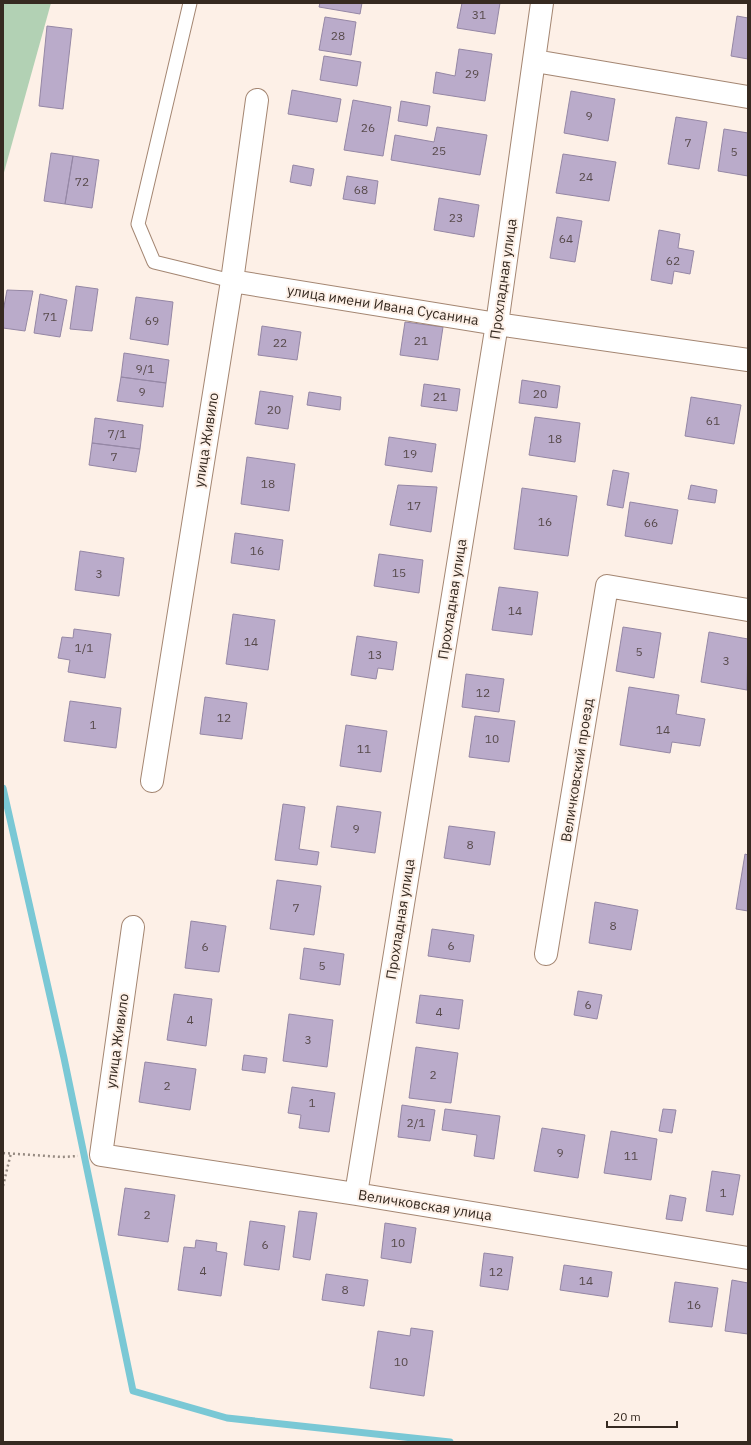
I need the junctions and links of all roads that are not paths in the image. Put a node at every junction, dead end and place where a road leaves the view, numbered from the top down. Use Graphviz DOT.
graph roads {
  1 [pos="190,3"];
  2 [pos="542,3"];
  3 [pos="535,61"];
  4 [pos="748,97"];
  5 [pos="258,100"];
  6 [pos="232,281"];
  7 [pos="497,324"];
  8 [pos="748,360"];
  9 [pos="748,610"];
  10 [pos="152,781"];
  11 [pos="133,928"];
  12 [pos="546,954"];
  13 [pos="101,1155"];
  14 [pos="356,1194"];
  15 [pos="748,1258"];
  1 -- 6 [label="lane"];
  2 -- 3 [label="street, Прохладная улица"];
  3 -- 4 [label="street"];
  3 -- 7 [label="street, Прохладная улица"];
  5 -- 6 [label="street, улица Живило"];
  6 -- 7 [label="street, улица имени Ивана Сусанина"];
  6 -- 10 [label="street, улица Живило"];
  7 -- 8 [label="street, улица имени Ивана Сусанина"];
  7 -- 14 [label="street, Прохладная улица"];
  9 -- 12 [label="street, Величковский проезд"];
  11 -- 13 [label="street, улица Живило"];
  13 -- 14 [label="street, Величковская улица"];
  14 -- 15 [label="street, Величковская улица"];
}
